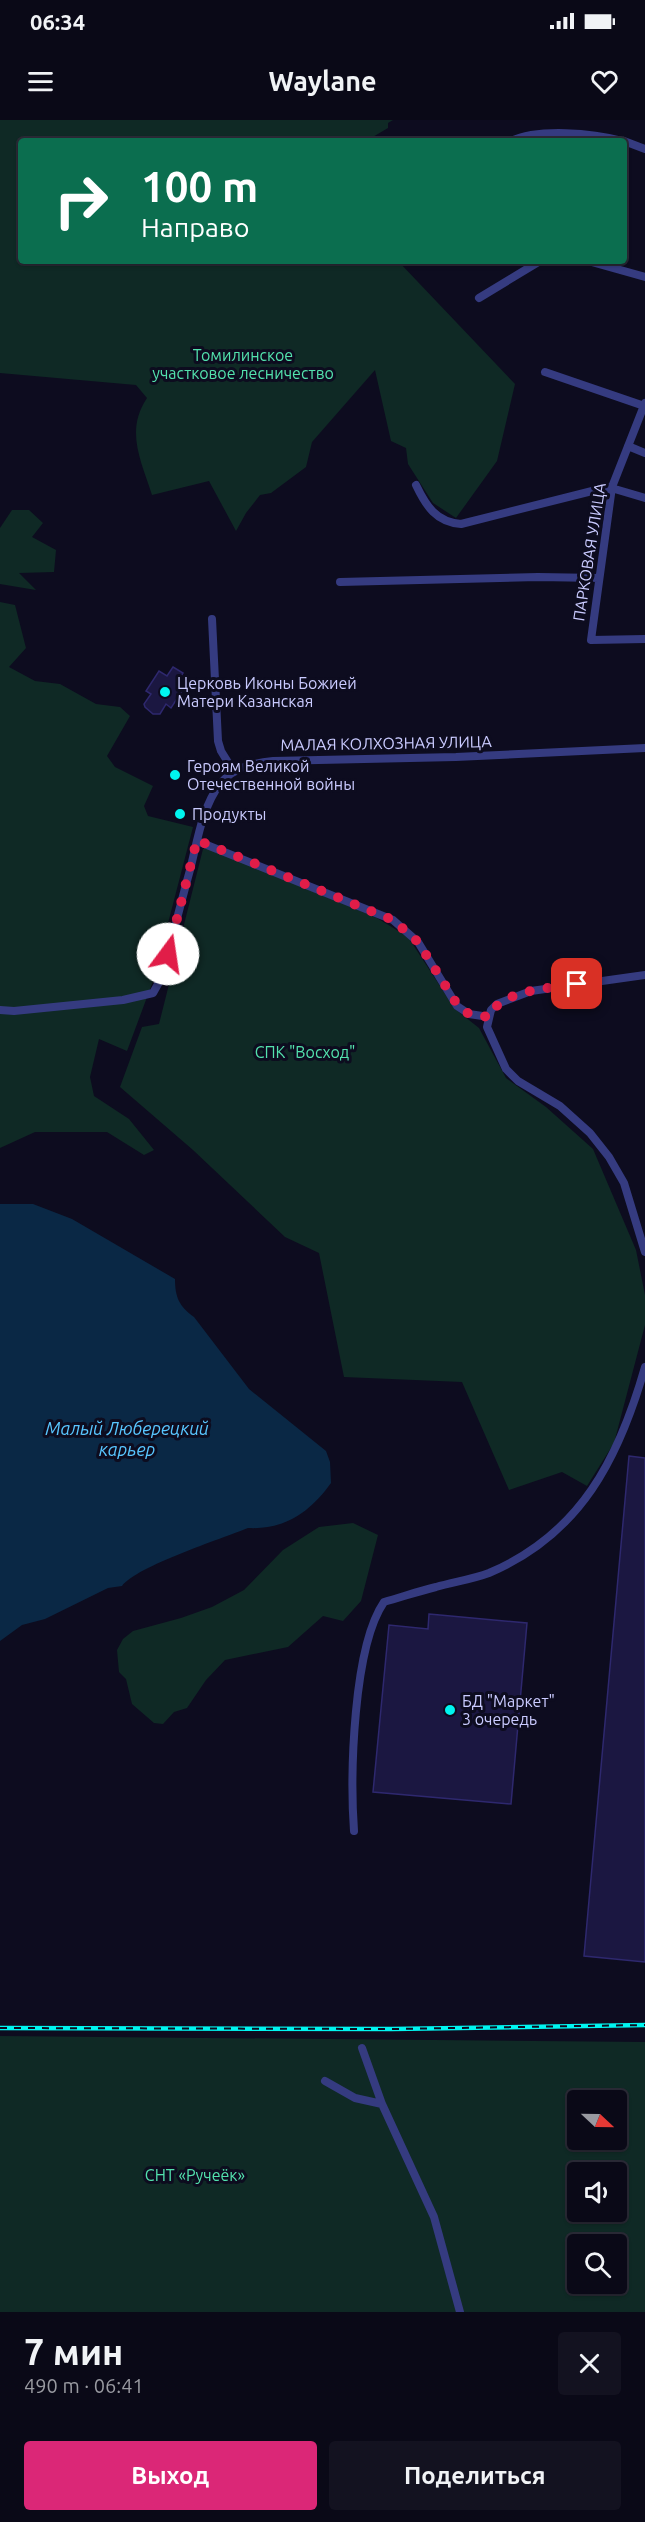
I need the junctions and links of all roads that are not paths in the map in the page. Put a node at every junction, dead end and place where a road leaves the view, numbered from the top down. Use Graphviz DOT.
graph roads {
  1 [pos="518,138"];
  2 [pos="612,138"];
  3 [pos="627,142"];
  4 [pos="645,149"];
  5 [pos="535,264"];
  6 [pos="599,264"];
  7 [pos="645,277"];
  8 [pos="479,298"];
  9 [pos="545,372"];
  10 [pos="644,404"];
  11 [pos="628,447"];
  12 [pos="645,453"];
  13 [pos="416,485"];
  14 [pos="612,487"];
  15 [pos="645,498"];
  16 [pos="599,578"];
  17 [pos="340,582"];
  18 [pos="212,619"];
  19 [pos="645,639"];
  20 [pos="645,748"];
  21 [pos="234,772"];
  22 [pos="197,840"];
  23 [pos="645,975"];
  24 [pos="0,1010"];
  25 [pos="489,1017"];
  26 [pos="645,1252"];
  27 [pos="645,1367"];
  28 [pos="354,1831"];
  29 [pos="362,2048"];
  30 [pos="326,2081"];
  31 [pos="382,2103"];
  32 [pos="460,2312"];
  1 -- 2 [label="street"];
  3 -- 4 [label="street"];
  5 -- 8 [label="street"];
  6 -- 7 [label="street"];
  9 -- 10 [label="street"];
  10 -- 11 [label="street, ПАРКОВАЯ УЛИЦА"];
  11 -- 12 [label="street"];
  11 -- 14 [label="street, ПАРКОВАЯ УЛИЦА"];
  13 -- 14 [label="street"];
  14 -- 15 [label="street"];
  14 -- 16 [label="street, ПАРКОВАЯ УЛИЦА"];
  16 -- 17 [label="street"];
  16 -- 19 [label="street, ПАРКОВАЯ УЛИЦА"];
  18 -- 21 [label="street"];
  20 -- 21 [label="street, МАЛАЯ КОЛХОЗНАЯ УЛИЦА"];
  21 -- 22 [label="street"];
  22 -- 24 [label="street"];
  22 -- 25 [label="street"];
  23 -- 25 [label="street"];
  25 -- 26 [label="street"];
  27 -- 28 [label="street"];
  29 -- 31 [label="street"];
  30 -- 31 [label="street"];
  31 -- 32 [label="street"];
}
